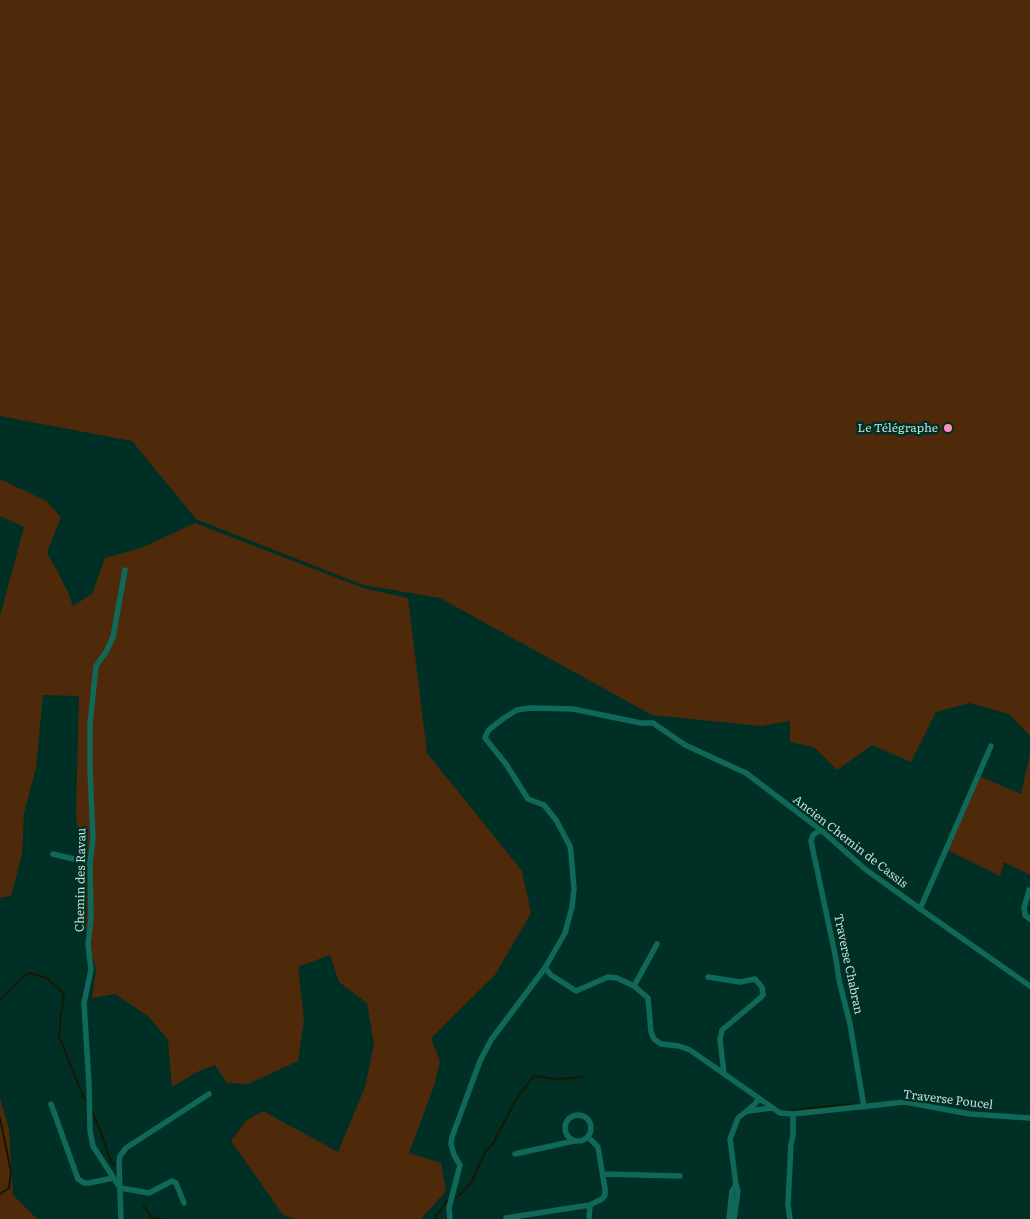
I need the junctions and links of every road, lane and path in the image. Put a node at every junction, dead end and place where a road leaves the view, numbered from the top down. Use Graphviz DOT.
graph roads {
  1 [pos="125,570"];
  2 [pos="991,746"];
  3 [pos="821,830"];
  4 [pos="53,854"];
  5 [pos="90,863"];
  6 [pos="1029,890"];
  7 [pos="920,909"];
  8 [pos="1030,919"];
  9 [pos="657,944"];
  10 [pos="545,968"];
  11 [pos="708,977"];
  12 [pos="634,986"];
  13 [pos="1030,986"];
  14 [pos="724,1074"];
  15 [pos="209,1094"];
  16 [pos="759,1098"];
  17 [pos="51,1104"];
  18 [pos="864,1107"];
  19 [pos="772,1108"];
  20 [pos="748,1111"];
  21 [pos="793,1114"];
  22 [pos="1030,1118"];
  23 [pos="588,1137"];
  24 [pos="575,1141"];
  25 [pos="515,1154"];
  26 [pos="604,1174"];
  27 [pos="680,1176"];
  28 [pos="113,1178"];
  29 [pos="736,1185"];
  30 [pos="120,1188"];
  31 [pos="184,1203"];
  32 [pos="590,1205"];
  33 [pos="506,1218"];
  34 [pos="122,1219"];
  35 [pos="450,1219"];
  36 [pos="589,1219"];
  37 [pos="729,1219"];
  38 [pos="734,1219"];
  39 [pos="790,1219"];
  1 -- 5 [label="street, Chemin des Ravau"];
  2 -- 7 [label="street"];
  3 -- 7 [label="street, Ancien Chemin de Cassis"];
  3 -- 10 [label="street, Ancien Chemin de Cassis"];
  3 -- 18 [label="street, Traverse Chabran"];
  4 -- 5 [label="street"];
  5 -- 28 [label="street, Chemin des Ravau"];
  6 -- 8 [label="street"];
  7 -- 13 [label="street, Ancien Chemin de Cassis"];
  9 -- 12 [label="street"];
  10 -- 12 [label="street"];
  10 -- 35 [label="street"];
  11 -- 14 [label="street"];
  12 -- 14 [label="street"];
  14 -- 16 [label="street"];
  15 -- 30 [label="street"];
  16 -- 19 [label="street"];
  16 -- 20 [label="street"];
  17 -- 28 [label="street"];
  18 -- 21 [label="street, Traverse Poucel"];
  18 -- 22 [label="street, Traverse Poucel"];
  19 -- 20 [label="street"];
  19 -- 21 [label="street"];
  20 -- 29 [label="street"];
  21 -- 39 [label="street"];
  23 -- 24 [label="street"];
  23 -- 24 [label="street"];
  23 -- 26 [label="street"];
  24 -- 25 [label="street"];
  26 -- 27 [label="street"];
  26 -- 32 [label="street"];
  28 -- 30 [label="street, Chemin des Ravau"];
  29 -- 37 [label="street"];
  29 -- 38 [label="street"];
  30 -- 31 [label="street"];
  30 -- 34 [label="street"];
  32 -- 33 [label="street"];
  32 -- 36 [label="street"];
}
